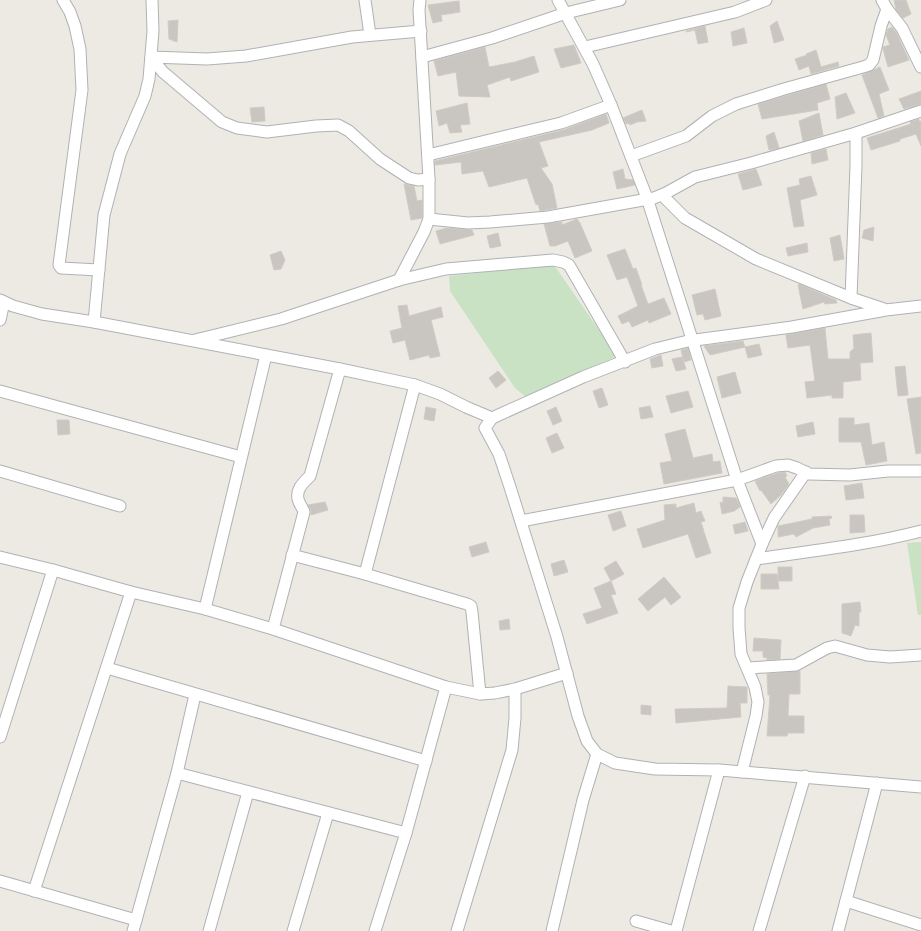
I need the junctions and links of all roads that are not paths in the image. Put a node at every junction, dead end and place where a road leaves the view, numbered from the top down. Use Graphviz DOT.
graph roads {
  1 [pos="63,0"];
  2 [pos="164,0"];
  3 [pos="365,0"];
  4 [pos="420,0"];
  5 [pos="558,0"];
  6 [pos="620,0"];
  7 [pos="766,0"];
  8 [pos="152,2"];
  9 [pos="884,4"];
  10 [pos="566,13"];
  11 [pos="420,31"];
  12 [pos="370,35"];
  13 [pos="584,47"];
  14 [pos="153,57"];
  15 [pos="422,57"];
  16 [pos="921,67"];
  17 [pos="611,104"];
  18 [pos="921,111"];
  19 [pos="856,133"];
  20 [pos="428,155"];
  21 [pos="631,156"];
  22 [pos="429,179"];
  23 [pos="662,195"];
  24 [pos="647,198"];
  25 [pos="429,220"];
  26 [pos="99,270"];
  27 [pos="399,280"];
  28 [pos="851,298"];
  29 [pos="2,301"];
  30 [pos="921,306"];
  31 [pos="886,310"];
  32 [pos="0,320"];
  33 [pos="94,322"];
  34 [pos="694,340"];
  35 [pos="190,341"];
  36 [pos="266,355"];
  37 [pos="625,362"];
  38 [pos="340,369"];
  39 [pos="415,385"];
  40 [pos="0,391"];
  41 [pos="492,418"];
  42 [pos="241,457"];
  43 [pos="0,471"];
  44 [pos="921,471"];
  45 [pos="806,472"];
  46 [pos="737,480"];
  47 [pos="120,506"];
  48 [pos="521,521"];
  49 [pos="921,531"];
  50 [pos="762,544"];
  51 [pos="292,555"];
  52 [pos="0,557"];
  53 [pos="756,559"];
  54 [pos="53,570"];
  55 [pos="365,574"];
  56 [pos="131,592"];
  57 [pos="204,609"];
  58 [pos="273,629"];
  59 [pos="921,655"];
  60 [pos="107,668"];
  61 [pos="748,668"];
  62 [pos="567,673"];
  63 [pos="446,687"];
  64 [pos="515,689"];
  65 [pos="480,694"];
  66 [pos="195,695"];
  67 [pos="0,737"];
  68 [pos="597,754"];
  69 [pos="426,761"];
  70 [pos="719,770"];
  71 [pos="742,772"];
  72 [pos="178,773"];
  73 [pos="805,776"];
  74 [pos="876,783"];
  75 [pos="921,786"];
  76 [pos="248,792"];
  77 [pos="328,813"];
  78 [pos="406,833"];
  79 [pos="0,881"];
  80 [pos="34,891"];
  81 [pos="846,901"];
  82 [pos="636,920"];
  83 [pos="921,925"];
  84 [pos="134,926"];
  85 [pos="209,931"];
  86 [pos="293,931"];
  87 [pos="375,931"];
  88 [pos="458,931"];
  89 [pos="552,931"];
  90 [pos="671,931"];
  91 [pos="676,931"];
  92 [pos="759,931"];
  93 [pos="838,931"];
  1 -- 26 [label="street"];
  2 -- 8 [label="street"];
  3 -- 12 [label="street"];
  4 -- 11 [label="street"];
  5 -- 10 [label="street"];
  6 -- 10 [label="street"];
  7 -- 13 [label="street"];
  8 -- 14 [label="street"];
  9 -- 16 [label="street"];
  9 -- 21 [label="street"];
  10 -- 13 [label="street"];
  10 -- 15 [label="street"];
  11 -- 12 [label="street"];
  11 -- 15 [label="street"];
  12 -- 14 [label="street"];
  13 -- 17 [label="street"];
  14 -- 22 [label="street"];
  14 -- 26 [label="street"];
  15 -- 20 [label="street"];
  17 -- 20 [label="street"];
  17 -- 21 [label="street"];
  18 -- 19 [label="street"];
  19 -- 23 [label="street"];
  19 -- 28 [label="street"];
  20 -- 22 [label="street"];
  21 -- 24 [label="street"];
  22 -- 25 [label="street"];
  23 -- 24 [label="street"];
  23 -- 28 [label="street"];
  24 -- 25 [label="street"];
  24 -- 34 [label="street"];
  25 -- 27 [label="street"];
  26 -- 33 [label="street"];
  27 -- 35 [label="street"];
  27 -- 37 [label="street"];
  28 -- 31 [label="street"];
  29 -- 32 [label="street"];
  29 -- 33 [label="street"];
  30 -- 31 [label="street"];
  31 -- 34 [label="street"];
  33 -- 35 [label="street"];
  34 -- 37 [label="street"];
  34 -- 46 [label="street"];
  35 -- 36 [label="street"];
  36 -- 38 [label="street"];
  36 -- 42 [label="street"];
  37 -- 41 [label="street"];
  38 -- 39 [label="street"];
  38 -- 51 [label="street"];
  39 -- 41 [label="street"];
  39 -- 55 [label="street"];
  40 -- 42 [label="street"];
  41 -- 48 [label="street"];
  42 -- 57 [label="street"];
  43 -- 47 [label="street"];
  44 -- 45 [label="street"];
  45 -- 46 [label="street"];
  45 -- 50 [label="street"];
  46 -- 48 [label="street"];
  46 -- 50 [label="street"];
  48 -- 62 [label="street"];
  49 -- 53 [label="street"];
  50 -- 53 [label="street"];
  51 -- 55 [label="street"];
  51 -- 58 [label="street"];
  52 -- 54 [label="street"];
  53 -- 61 [label="street"];
  54 -- 56 [label="street"];
  54 -- 67 [label="street"];
  55 -- 65 [label="street"];
  56 -- 57 [label="street"];
  56 -- 60 [label="street"];
  57 -- 58 [label="street"];
  58 -- 63 [label="street"];
  59 -- 61 [label="street"];
  60 -- 66 [label="street"];
  60 -- 80 [label="street"];
  61 -- 71 [label="street"];
  62 -- 64 [label="street"];
  62 -- 68 [label="street"];
  63 -- 65 [label="street"];
  63 -- 69 [label="street"];
  64 -- 65 [label="street"];
  64 -- 88 [label="street"];
  66 -- 69 [label="street"];
  66 -- 72 [label="street"];
  68 -- 70 [label="street"];
  68 -- 89 [label="street"];
  69 -- 78 [label="street"];
  70 -- 71 [label="street"];
  70 -- 91 [label="street"];
  71 -- 73 [label="street"];
  72 -- 76 [label="street"];
  72 -- 84 [label="street"];
  73 -- 74 [label="street"];
  73 -- 92 [label="street"];
  74 -- 75 [label="street"];
  74 -- 81 [label="street"];
  76 -- 77 [label="street"];
  76 -- 85 [label="street"];
  77 -- 78 [label="street"];
  77 -- 86 [label="street"];
  78 -- 87 [label="street"];
  79 -- 80 [label="street"];
  80 -- 84 [label="street"];
  81 -- 83 [label="street"];
  81 -- 93 [label="street"];
  82 -- 90 [label="street"];
}
